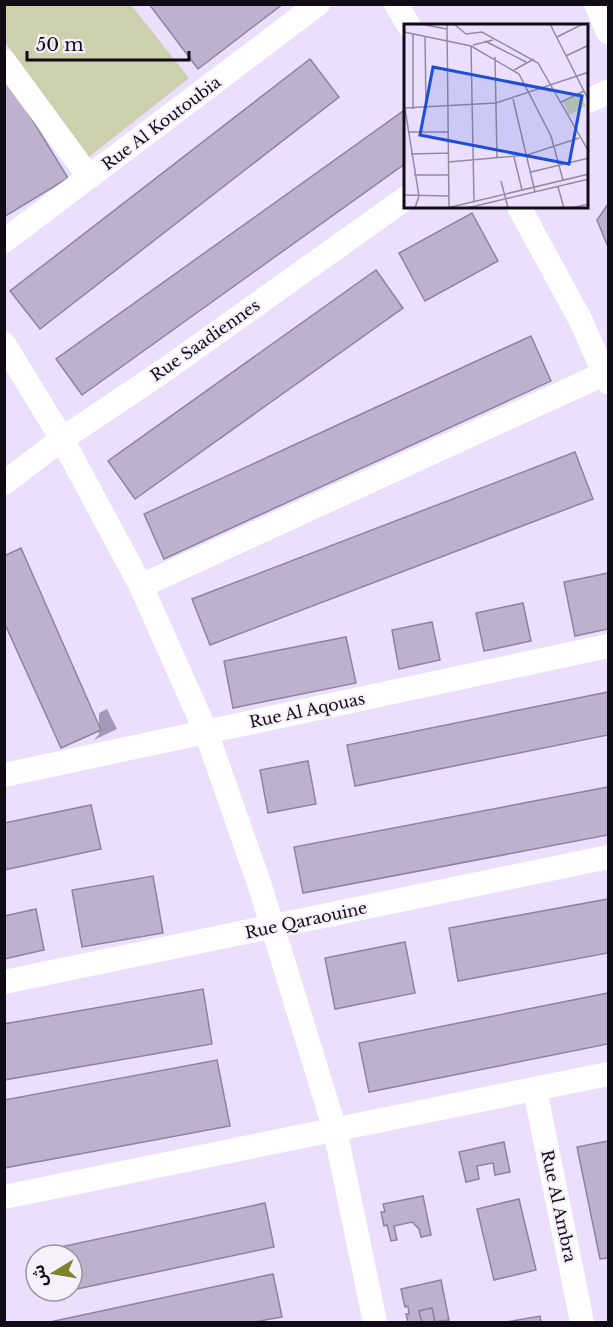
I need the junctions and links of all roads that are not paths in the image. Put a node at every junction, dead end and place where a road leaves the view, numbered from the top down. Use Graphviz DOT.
graph roads {
  1 [pos="396,4"];
  2 [pos="596,4"];
  3 [pos="316,5"];
  4 [pos="408,24"];
  5 [pos="609,32"];
  6 [pos="4,61"];
  7 [pos="609,92"];
  8 [pos="589,101"];
  9 [pos="89,177"];
  10 [pos="404,199"];
  11 [pos="520,208"];
  12 [pos="4,241"];
  13 [pos="4,344"];
  14 [pos="608,376"];
  15 [pos="62,439"];
  16 [pos="4,483"];
  17 [pos="141,586"];
  18 [pos="609,646"];
  19 [pos="206,732"];
  20 [pos="4,774"];
  21 [pos="609,857"];
  22 [pos="272,927"];
  23 [pos="4,982"];
  24 [pos="609,1074"];
  25 [pos="535,1090"];
  26 [pos="335,1130"];
  27 [pos="4,1197"];
  28 [pos="374,1322"];
  29 [pos="582,1323"];
  1 -- 4 [label="street"];
  2 -- 5 [label="street"];
  3 -- 9 [label="street, Rue Al Koutoubia"];
  6 -- 9 [label="street"];
  7 -- 8 [label="street"];
  9 -- 12 [label="street, Rue Al Koutoubia"];
  10 -- 15 [label="street, Rue Saadiennes"];
  11 -- 14 [label="street"];
  13 -- 15 [label="street"];
  14 -- 17 [label="street"];
  15 -- 16 [label="street, Rue Saadiennes"];
  15 -- 17 [label="street"];
  17 -- 19 [label="street"];
  18 -- 19 [label="street, Rue Al Aqouas"];
  19 -- 20 [label="street, Rue Al Aqouas"];
  19 -- 22 [label="street"];
  21 -- 22 [label="street, Rue Qaraouine"];
  22 -- 23 [label="street, Rue Qaraouine"];
  22 -- 26 [label="street"];
  24 -- 25 [label="street"];
  25 -- 26 [label="street"];
  25 -- 29 [label="street, Rue Al Ambra"];
  26 -- 27 [label="street"];
  26 -- 28 [label="street"];
}
